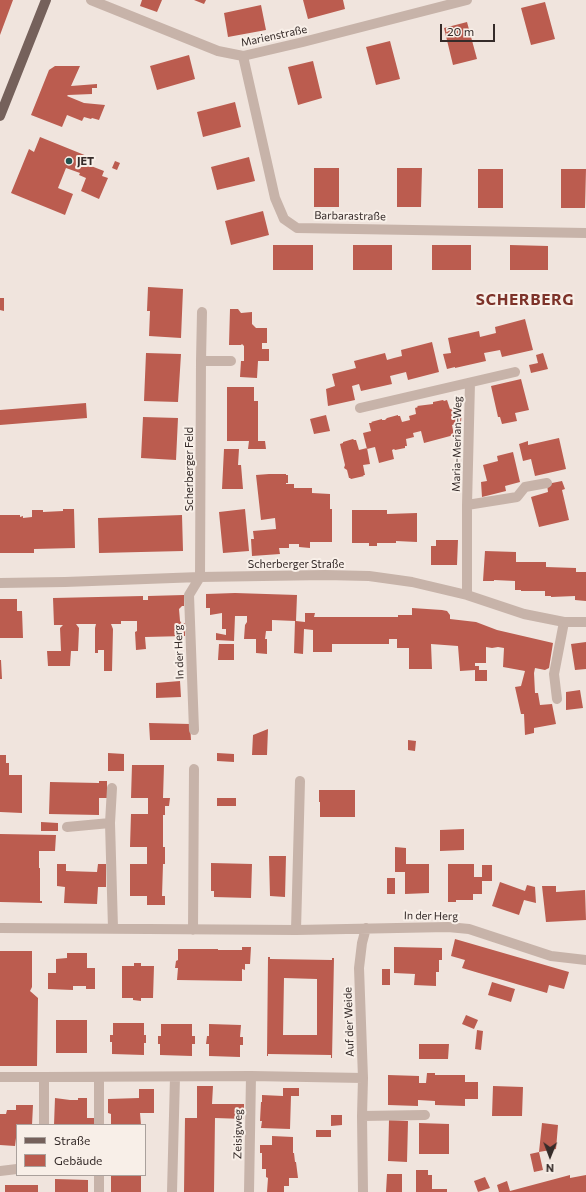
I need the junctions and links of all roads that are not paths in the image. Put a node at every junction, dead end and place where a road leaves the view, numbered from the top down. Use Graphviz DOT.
graph roads {
  1 [pos="46,0"];
  2 [pos="91,0"];
  3 [pos="467,0"];
  4 [pos="243,56"];
  5 [pos="0,116"];
  6 [pos="586,233"];
  7 [pos="202,312"];
  8 [pos="201,361"];
  9 [pos="231,362"];
  10 [pos="515,372"];
  11 [pos="470,383"];
  12 [pos="360,408"];
  13 [pos="547,483"];
  14 [pos="467,505"];
  15 [pos="200,577"];
  16 [pos="0,583"];
  17 [pos="467,595"];
  18 [pos="564,622"];
  19 [pos="586,622"];
  20 [pos="557,699"];
  21 [pos="194,730"];
  22 [pos="194,769"];
  23 [pos="300,781"];
  24 [pos="112,788"];
  25 [pos="110,823"];
  26 [pos="68,826"];
  27 [pos="0,928"];
  28 [pos="113,928"];
  29 [pos="366,928"];
  30 [pos="193,930"];
  31 [pos="296,930"];
  32 [pos="586,960"];
  33 [pos="0,1076"];
  34 [pos="251,1076"];
  35 [pos="44,1077"];
  36 [pos="99,1077"];
  37 [pos="175,1077"];
  38 [pos="363,1078"];
  39 [pos="425,1115"];
  40 [pos="362,1116"];
  41 [pos="44,1124"];
  42 [pos="99,1124"];
  43 [pos="16,1169"];
  44 [pos="0,1171"];
  45 [pos="99,1176"];
  46 [pos="99,1192"];
  47 [pos="172,1192"];
  48 [pos="249,1192"];
  49 [pos="364,1192"];
  1 -- 5 [label="main road"];
  2 -- 4 [label="street, Marienstraße"];
  3 -- 4 [label="street, Marienstraße"];
  4 -- 6 [label="street, Barbarastraße"];
  7 -- 8 [label="street, Scherberger Feld"];
  8 -- 9 [label="street"];
  8 -- 15 [label="street, Scherberger Feld"];
  10 -- 11 [label="street, Maria-Merian-Weg"];
  11 -- 12 [label="street, Maria-Merian-Weg"];
  11 -- 14 [label="street, Maria-Merian-Weg"];
  13 -- 14 [label="street, Maria-Merian-Weg"];
  14 -- 17 [label="street, Maria-Merian-Weg"];
  15 -- 16 [label="street, Scherberger Straße"];
  15 -- 17 [label="street, Scherberger Straße"];
  15 -- 21 [label="street, In der Herg"];
  17 -- 18 [label="street, Scherberger Straße"];
  18 -- 19 [label="street, Scherberger Straße"];
  18 -- 20 [label="street"];
  22 -- 30 [label="street"];
  23 -- 31 [label="street"];
  24 -- 25 [label="street"];
  25 -- 26 [label="street"];
  25 -- 28 [label="street"];
  27 -- 28 [label="street, In der Herg"];
  28 -- 30 [label="street, In der Herg"];
  29 -- 31 [label="street, In der Herg"];
  29 -- 32 [label="street, In der Herg"];
  29 -- 38 [label="street, Auf der Weide"];
  30 -- 31 [label="street, In der Herg"];
  33 -- 35 [label="street"];
  34 -- 37 [label="street"];
  34 -- 38 [label="street"];
  34 -- 48 [label="street, Zeisigweg"];
  35 -- 36 [label="street"];
  35 -- 41 [label="street"];
  36 -- 37 [label="street"];
  36 -- 42 [label="street"];
  37 -- 47 [label="street"];
  38 -- 40 [label="street, Auf der Weide"];
  39 -- 40 [label="street"];
  40 -- 49 [label="street, Auf der Weide"];
  43 -- 44 [label="street"];
  45 -- 46 [label="street"];
}
